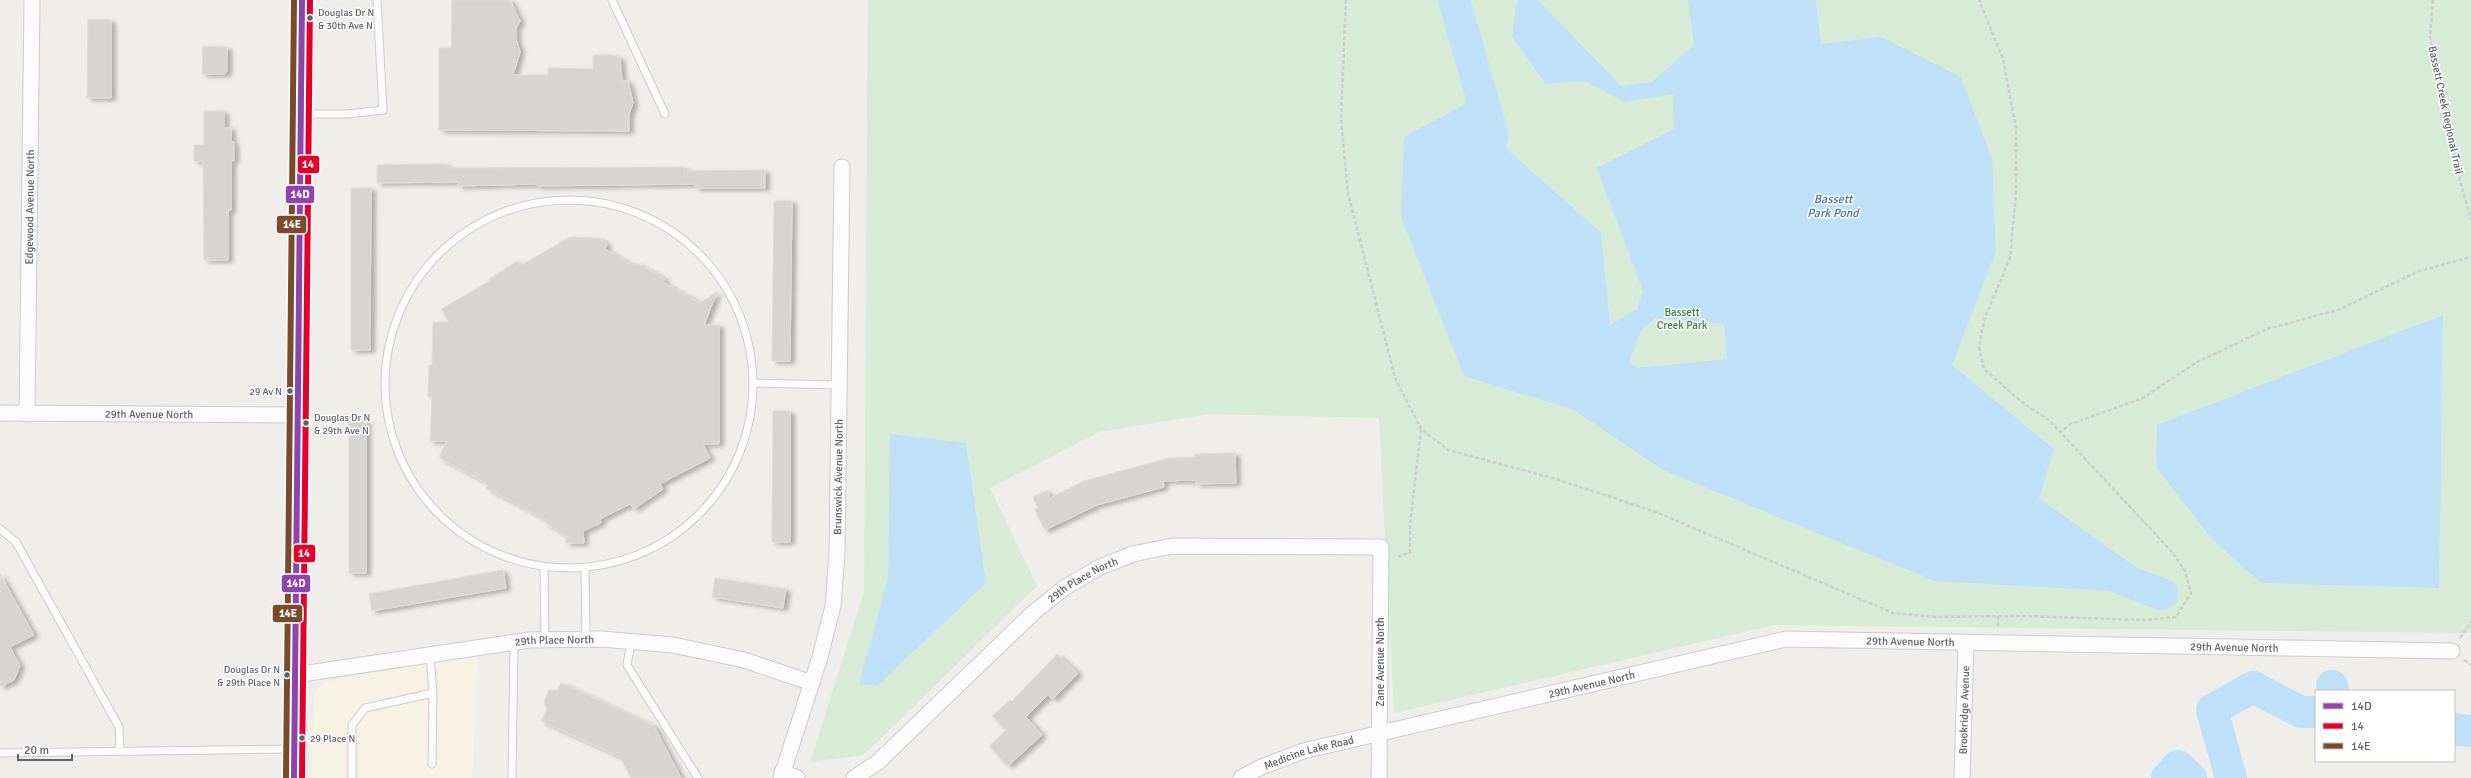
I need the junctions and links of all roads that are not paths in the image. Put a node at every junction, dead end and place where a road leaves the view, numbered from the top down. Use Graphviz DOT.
graph roads {
  1 [pos="32,0"];
  2 [pos="302,0"];
  3 [pos="377,0"];
  4 [pos="612,0"];
  5 [pos="301,114"];
  6 [pos="665,114"];
  7 [pos="842,167"];
  8 [pos="754,383"];
  9 [pos="840,385"];
  10 [pos="0,413"];
  11 [pos="27,414"];
  12 [pos="297,415"];
  13 [pos="0,529"];
  14 [pos="1380,547"];
  15 [pos="544,567"];
  16 [pos="585,568"];
  17 [pos="545,640"];
  18 [pos="586,640"];
  19 [pos="514,642"];
  20 [pos="631,642"];
  21 [pos="1966,643"];
  22 [pos="2452,651"];
  23 [pos="430,656"];
  24 [pos="295,675"];
  25 [pos="812,682"];
  26 [pos="433,693"];
  27 [pos="1379,734"];
  28 [pos="294,749"];
  29 [pos="120,751"];
  30 [pos="0,753"];
  31 [pos="432,764"];
  32 [pos="782,775"];
  33 [pos="294,778"];
  34 [pos="352,778"];
  35 [pos="512,778"];
  36 [pos="698,778"];
  37 [pos="797,778"];
  38 [pos="854,778"];
  39 [pos="1241,778"];
  40 [pos="1379,778"];
  41 [pos="1962,778"];
  1 -- 11 [label="street, Edgewood Avenue North"];
  2 -- 5 [label="street"];
  3 -- 5 [label="lane"];
  4 -- 6 [label="lane"];
  5 -- 12 [label="street"];
  7 -- 9 [label="street, Brunswick Avenue North"];
  8 -- 9 [label="lane"];
  8 -- 15 [label="lane"];
  8 -- 16 [label="lane"];
  9 -- 25 [label="street, Brunswick Avenue North"];
  10 -- 11 [label="street, 29th Avenue North"];
  11 -- 12 [label="street, 29th Avenue North"];
  12 -- 24 [label="street"];
  13 -- 29 [label="lane"];
  14 -- 27 [label="street, Zane Avenue North"];
  14 -- 38 [label="street, 29th Place North"];
  15 -- 16 [label="lane"];
  15 -- 17 [label="lane"];
  16 -- 18 [label="lane"];
  17 -- 18 [label="street, 29th Place North"];
  17 -- 19 [label="street, 29th Place North"];
  18 -- 20 [label="street, 29th Place North"];
  19 -- 23 [label="street, 29th Place North"];
  19 -- 35 [label="lane"];
  20 -- 25 [label="street, 29th Place North"];
  20 -- 36 [label="lane"];
  21 -- 22 [label="street, 29th Avenue North"];
  21 -- 27 [label="street, 29th Avenue North"];
  21 -- 41 [label="street, Brookridge Avenue"];
  23 -- 24 [label="street, 29th Place North"];
  23 -- 26 [label="lane"];
  24 -- 28 [label="street"];
  25 -- 32 [label="street, Brunswick Avenue North"];
  26 -- 31 [label="lane"];
  26 -- 34 [label="lane"];
  27 -- 39 [label="street, Medicine Lake Road"];
  27 -- 40 [label="street, Zane Avenue North"];
  28 -- 29 [label="lane"];
  28 -- 33 [label="street"];
  29 -- 30 [label="lane"];
  32 -- 37 [label="street"];
}
